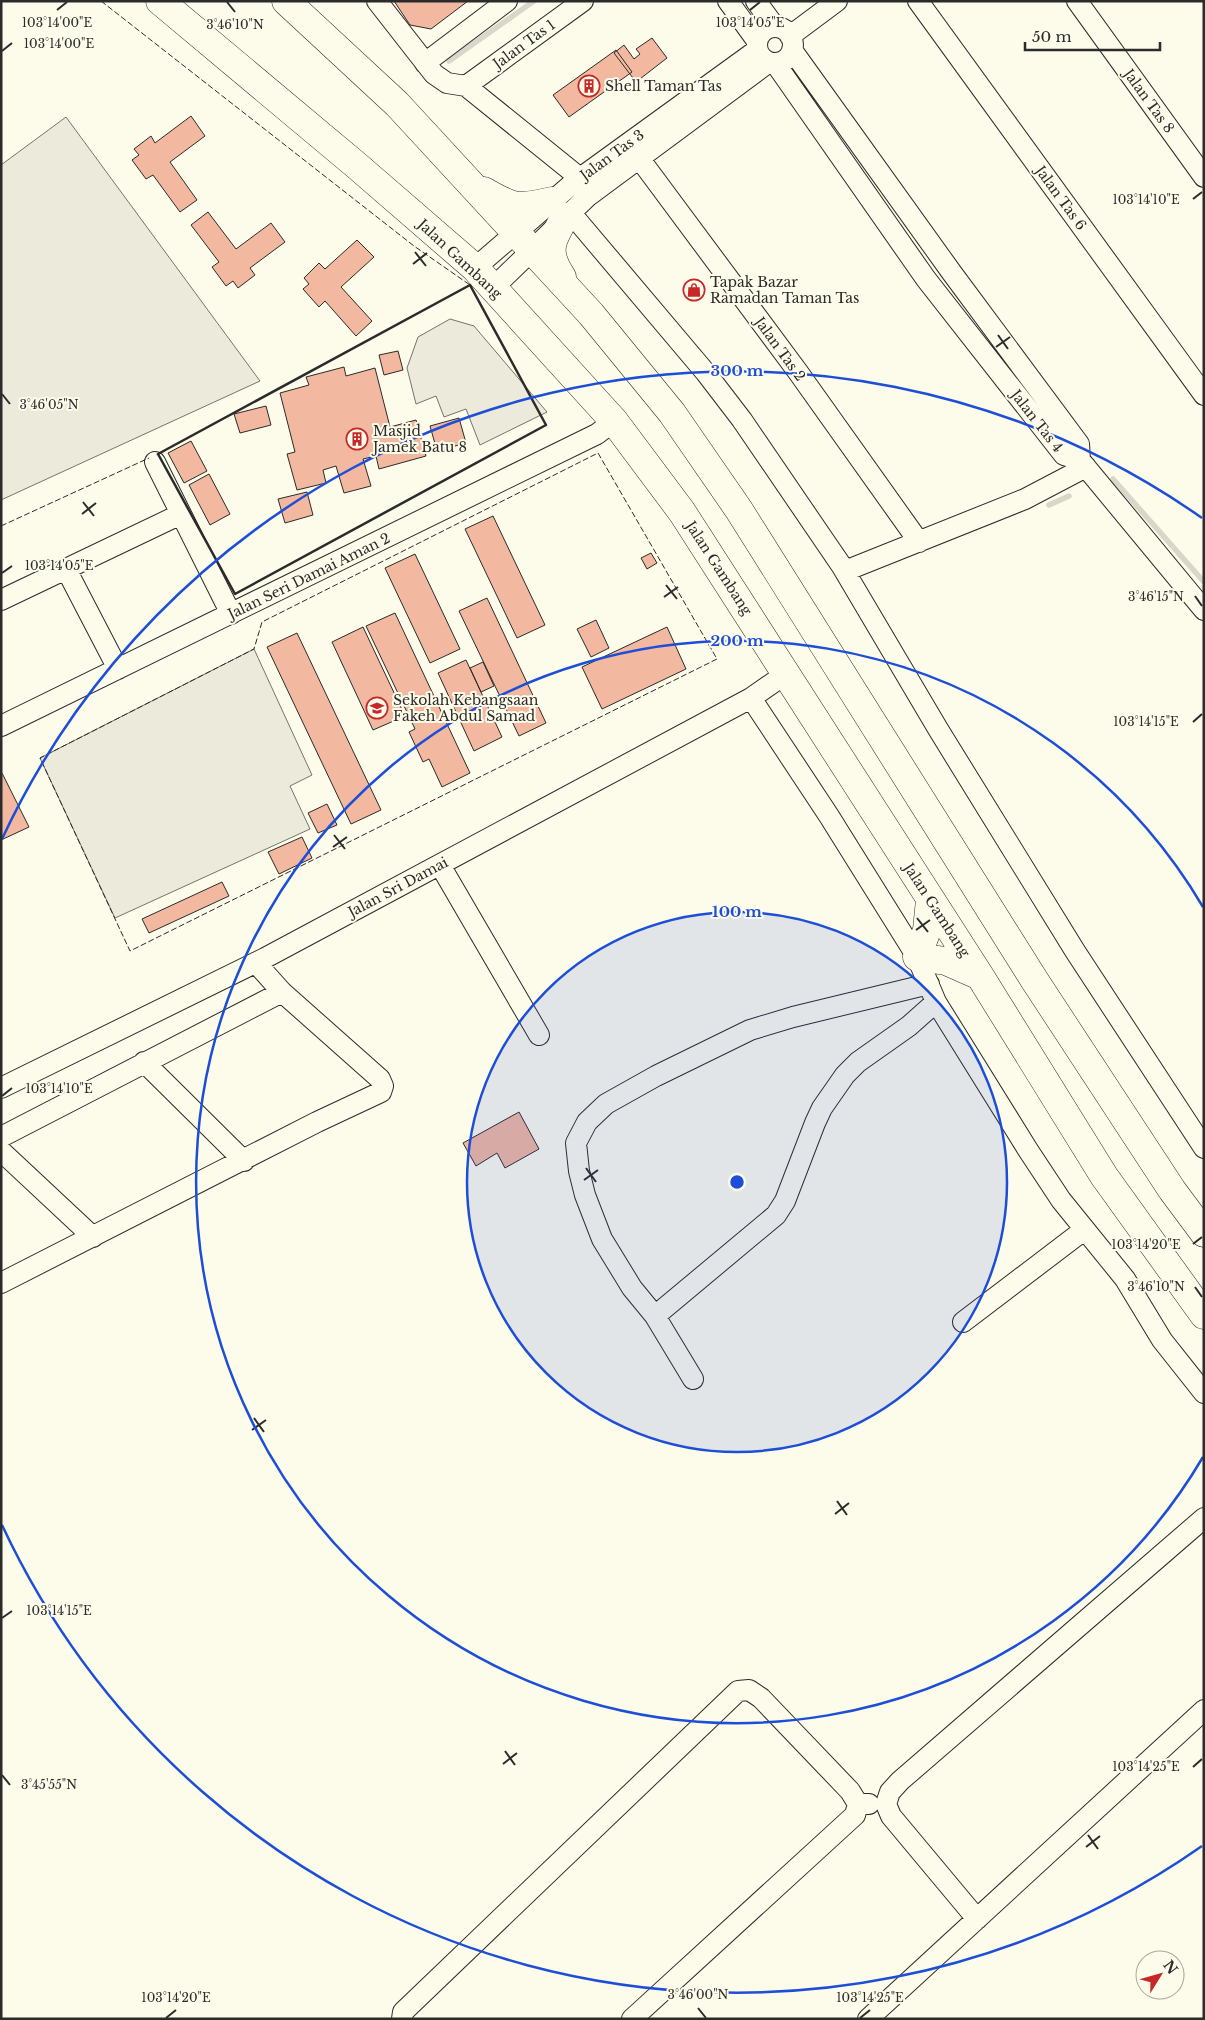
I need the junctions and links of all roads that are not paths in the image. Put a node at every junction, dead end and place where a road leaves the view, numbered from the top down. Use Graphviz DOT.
graph roads {
  1 [pos="160,1"];
  2 [pos="286,1"];
  3 [pos="377,1"];
  4 [pos="507,1"];
  5 [pos="583,1"];
  6 [pos="728,1"];
  7 [pos="756,1"];
  8 [pos="837,1"];
  9 [pos="918,1"];
  10 [pos="1077,1"];
  11 [pos="786,38"];
  12 [pos="764,54"];
  13 [pos="424,63"];
  14 [pos="466,86"];
  15 [pos="639,158"];
  16 [pos="1204,177"];
  17 [pos="580,178"];
  18 [pos="472,184"];
  19 [pos="562,210"];
  20 [pos="524,241"];
  21 [pos="484,278"];
  22 [pos="570,290"];
  23 [pos="1204,395"];
  24 [pos="614,421"];
  25 [pos="154,462"];
  26 [pos="1083,463"];
  27 [pos="181,514"];
  28 [pos="919,542"];
  29 [pos="66,569"];
  30 [pos="845,571"];
  31 [pos="1,600"];
  32 [pos="1204,610"];
  33 [pos="231,614"];
  34 [pos="118,669"];
  35 [pos="786,673"];
  36 [pos="751,698"];
  37 [pos="3,721"];
  38 [pos="440,865"];
  39 [pos="930,900"];
  40 [pos="917,957"];
  41 [pos="256,963"];
  42 [pos="980,976"];
  43 [pos="282,992"];
  44 [pos="933,993"];
  45 [pos="539,1035"];
  46 [pos="144,1062"];
  47 [pos="1,1088"];
  48 [pos="1,1137"];
  49 [pos="1204,1148"];
  50 [pos="1,1151"];
  51 [pos="244,1161"];
  52 [pos="1084,1230"];
  53 [pos="1204,1234"];
  54 [pos="93,1237"];
  55 [pos="1,1283"];
  56 [pos="1204,1315"];
  57 [pos="655,1316"];
  58 [pos="963,1322"];
  59 [pos="693,1379"];
  60 [pos="1204,1393"];
  61 [pos="1204,1518"];
  62 [pos="1204,1710"];
  63 [pos="858,1804"];
  64 [pos="886,1804"];
  65 [pos="977,1919"];
  66 [pos="402,2019"];
  67 [pos="632,2019"];
  68 [pos="868,2019"];
  1 -- 21 [label="highway, Jalan Gambang"];
  2 -- 18 [label="highway"];
  3 -- 13 [label="street"];
  4 -- 13 [label="street"];
  5 -- 14 [label="street, Jalan Tas 1"];
  6 -- 12 [label="street, Jalan Tas 4"];
  7 -- 11 [label="street, Jalan Tas 4"];
  8 -- 11 [label="street"];
  9 -- 23 [label="street, Jalan Tas 6"];
  10 -- 16 [label="street, Jalan Tas 8"];
  11 -- 12 [label="street"];
  11 -- 12 [label="street"];
  11 -- 26 [label="street, Jalan Tas 4"];
  12 -- 15 [label="street, Jalan Tas 3"];
  12 -- 17 [label="street, Jalan Tas 3"];
  12 -- 26 [label="street, Jalan Tas 4"];
  13 -- 14 [label="street"];
  14 -- 17 [label="street"];
  15 -- 19 [label="street, Jalan Tas 3"];
  15 -- 28 [label="street, Jalan Tas 2"];
  17 -- 19 [label="street, Jalan Tas 3"];
  18 -- 19 [label="highway"];
  18 -- 20 [label="highway"];
  19 -- 20 [label="street, Jalan Tas 3"];
  19 -- 22 [label="highway"];
  19 -- 30 [label="street"];
  20 -- 21 [label="street, Jalan Tas 3"];
  20 -- 21 [label="street, Jalan Tas 3"];
  20 -- 22 [label="highway"];
  21 -- 24 [label="highway, Jalan Gambang"];
  22 -- 53 [label="highway"];
  24 -- 33 [label="street, Jalan Seri Damai Aman 2"];
  24 -- 35 [label="highway, Jalan Gambang"];
  25 -- 27 [label="street"];
  26 -- 28 [label="street"];
  26 -- 32 [label="street"];
  27 -- 29 [label="street"];
  27 -- 33 [label="street"];
  28 -- 30 [label="street"];
  29 -- 31 [label="street"];
  29 -- 34 [label="street"];
  30 -- 49 [label="street"];
  33 -- 34 [label="street, Jalan Seri Damai Aman 2"];
  34 -- 37 [label="street, Jalan Seri Damai Aman 2"];
  35 -- 36 [label="street, Jalan Sri Damai"];
  35 -- 39 [label="highway, Jalan Gambang"];
  36 -- 38 [label="street, Jalan Sri Damai"];
  36 -- 40 [label="street"];
  38 -- 41 [label="street, Jalan Sri Damai"];
  38 -- 45 [label="street"];
  39 -- 40 [label="highway"];
  39 -- 42 [label="highway, Jalan Gambang"];
  40 -- 42 [label="highway"];
  40 -- 44 [label="street"];
  41 -- 43 [label="street"];
  41 -- 47 [label="street, Jalan Sri Damai"];
  42 -- 56 [label="highway, Jalan Gambang"];
  43 -- 46 [label="street"];
  43 -- 51 [label="street"];
  44 -- 52 [label="street"];
  44 -- 57 [label="street"];
  44 -- 57 [label="street"];
  46 -- 48 [label="street"];
  46 -- 51 [label="street"];
  50 -- 54 [label="street"];
  51 -- 54 [label="street"];
  52 -- 58 [label="street"];
  52 -- 60 [label="street"];
  54 -- 55 [label="street"];
  57 -- 59 [label="street"];
  61 -- 64 [label="street"];
  62 -- 65 [label="street"];
  63 -- 64 [label="street"];
  63 -- 66 [label="street"];
  63 -- 67 [label="street"];
  64 -- 65 [label="street"];
  65 -- 68 [label="street"];
}
